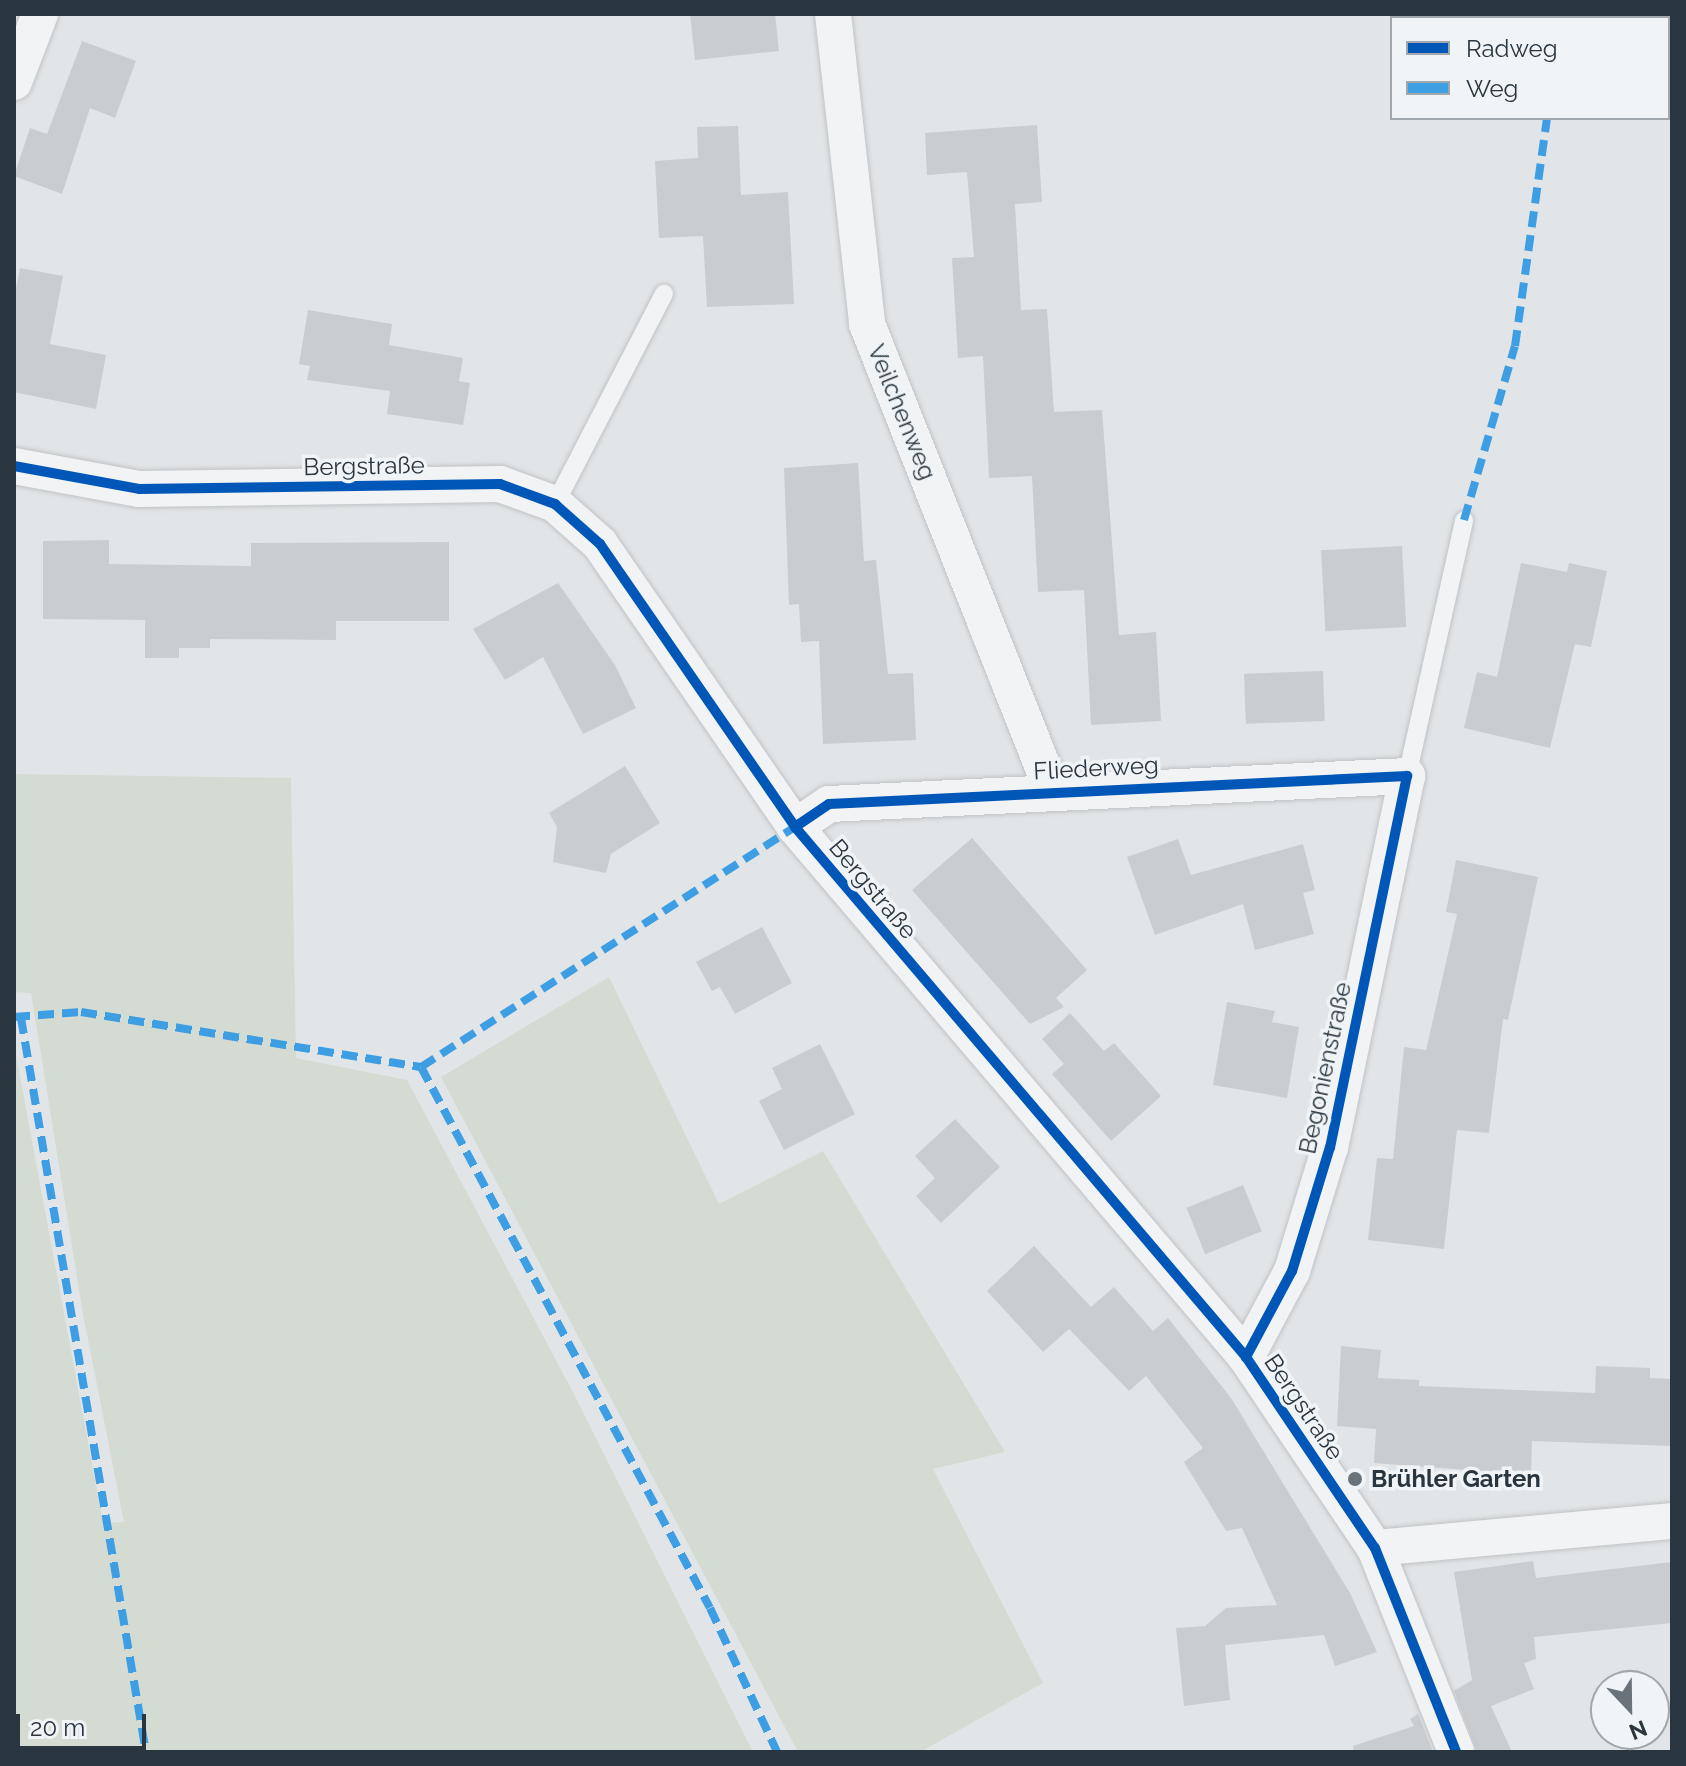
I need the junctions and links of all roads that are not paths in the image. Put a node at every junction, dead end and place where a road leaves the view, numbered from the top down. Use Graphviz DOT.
graph roads {
  1 [pos="40,14"];
  2 [pos="833,14"];
  3 [pos="14,82"];
  4 [pos="664,294"];
  5 [pos="14,466"];
  6 [pos="555,504"];
  7 [pos="1464,520"];
  8 [pos="1407,776"];
  9 [pos="1052,790"];
  10 [pos="795,827"];
  11 [pos="1246,1357"];
  12 [pos="1672,1521"];
  13 [pos="1375,1548"];
  14 [pos="1456,1752"];
  1 -- 3 [label="street"];
  2 -- 9 [label="street, Veilchenweg"];
  4 -- 6 [label="lane"];
  5 -- 6 [label="street, Bergstraße"];
  6 -- 10 [label="street, Bergstraße"];
  7 -- 8 [label="lane, Begonienstraße"];
  8 -- 9 [label="street, Fliederweg"];
  8 -- 11 [label="street, Begonienstraße"];
  9 -- 10 [label="street, Fliederweg"];
  10 -- 11 [label="street, Bergstraße"];
  11 -- 13 [label="street, Bergstraße"];
  12 -- 13 [label="street"];
  13 -- 14 [label="street, Bergstraße"];
}
